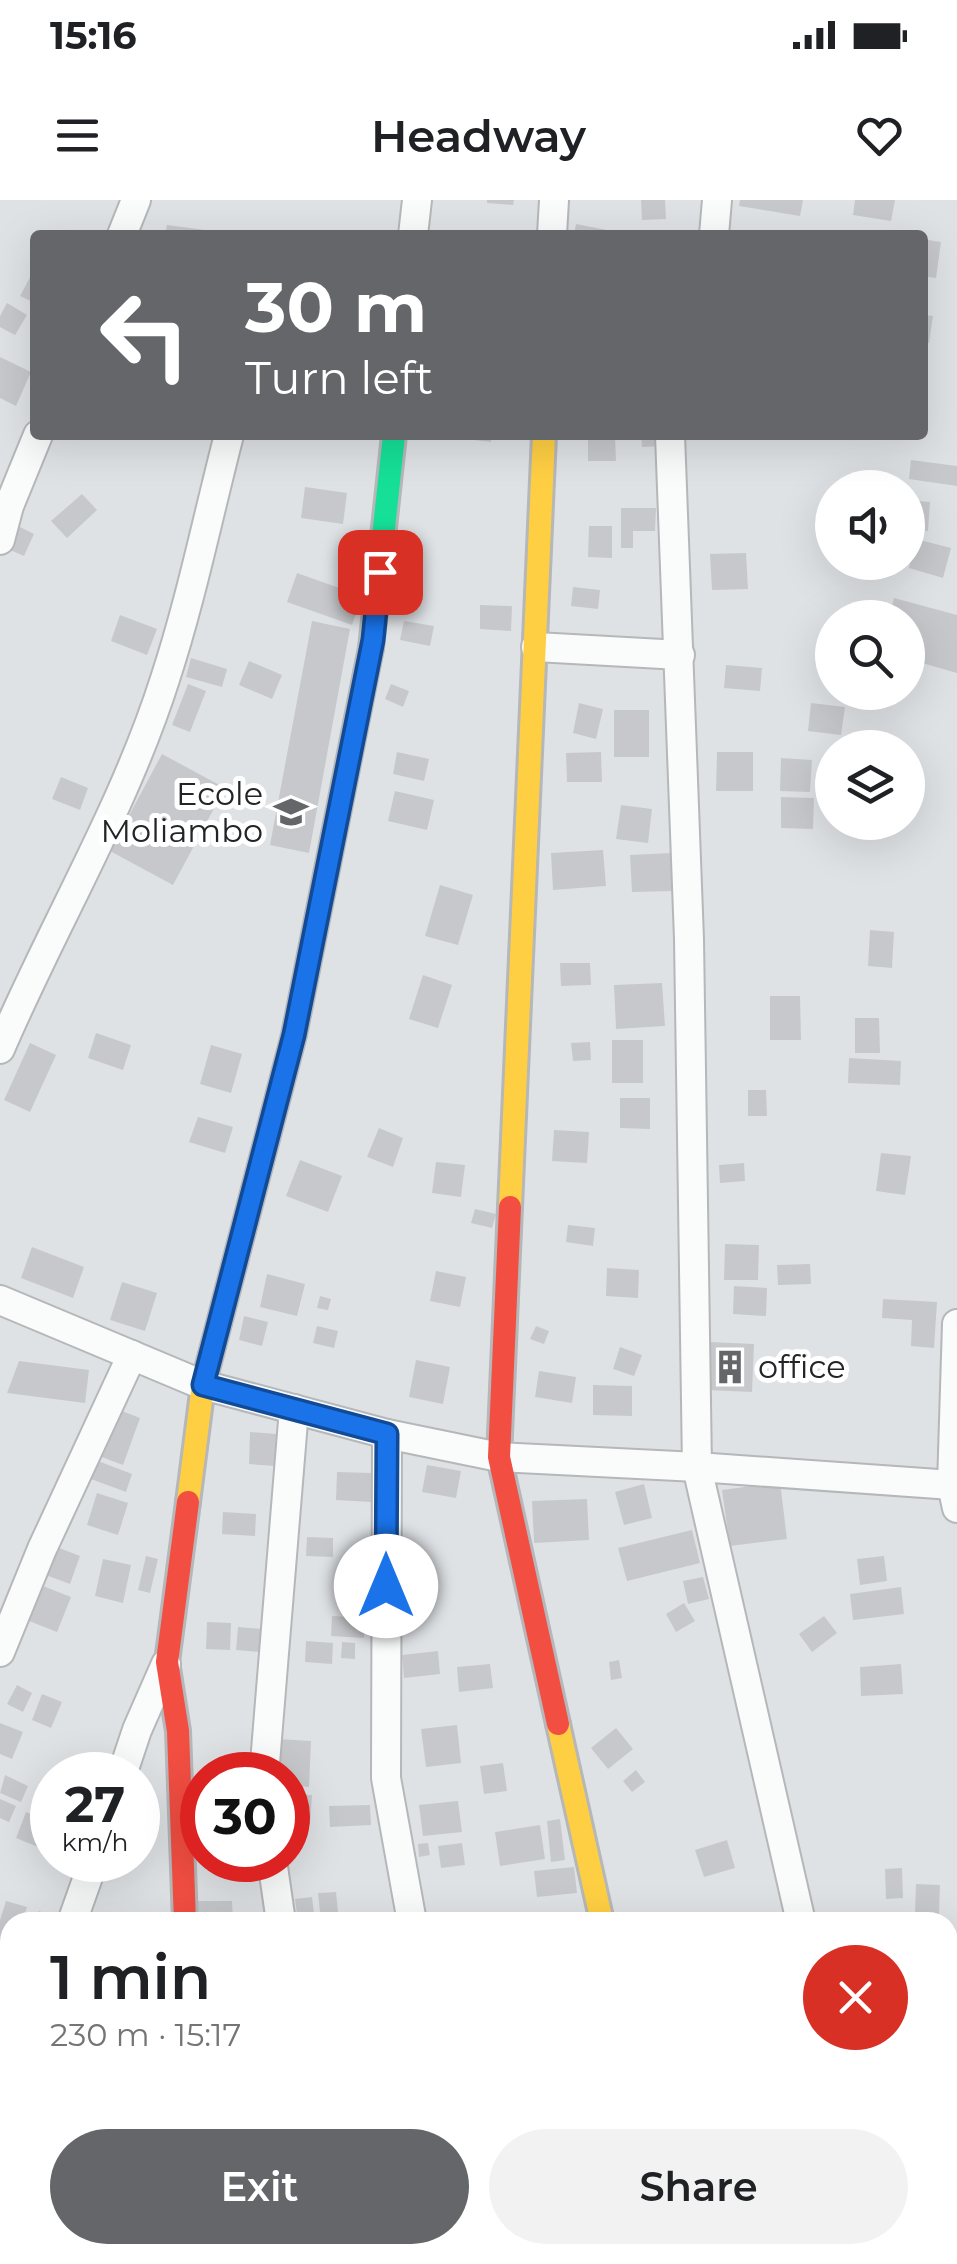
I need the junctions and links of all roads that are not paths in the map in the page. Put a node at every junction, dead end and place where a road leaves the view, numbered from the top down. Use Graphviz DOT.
graph roads {
  1 [pos="136,200"];
  2 [pos="417,200"];
  3 [pos="554,200"];
  4 [pos="717,200"];
  5 [pos="124,230"];
  6 [pos="414,230"];
  7 [pos="552,230"];
  8 [pos="714,230"];
  9 [pos="36,440"];
  10 [pos="227,440"];
  11 [pos="393,440"];
  12 [pos="544,440"];
  13 [pos="670,440"];
  14 [pos="0,540"];
  15 [pos="536,647"];
  16 [pos="680,655"];
  17 [pos="0,1049"];
  18 [pos="0,1300"];
  19 [pos="957,1324"];
  20 [pos="132,1355"];
  21 [pos="203,1385"];
  22 [pos="294,1409"];
  23 [pos="387,1434"];
  24 [pos="499,1457"];
  25 [pos="697,1466"];
  26 [pos="954,1497"];
  27 [pos="0,1652"];
  28 [pos="166,1662"];
  29 [pos="130,1752"];
  30 [pos="266,1752"];
  31 [pos="86,1882"];
  32 [pos="275,1882"];
  33 [pos="76,1912"];
  34 [pos="185,1912"];
  35 [pos="279,1912"];
  36 [pos="410,1912"];
  37 [pos="600,1912"];
  38 [pos="799,1912"];
  1 -- 5 [label="street"];
  2 -- 6 [label="street"];
  3 -- 7 [label="street"];
  4 -- 8 [label="street"];
  9 -- 14 [label="street"];
  10 -- 17 [label="street"];
  11 -- 21 [label="street"];
  12 -- 15 [label="street"];
  13 -- 16 [label="street"];
  15 -- 16 [label="street"];
  15 -- 24 [label="street"];
  16 -- 25 [label="street"];
  18 -- 20 [label="street"];
  19 -- 26 [label="street"];
  20 -- 21 [label="street"];
  20 -- 27 [label="street"];
  21 -- 22 [label="street"];
  21 -- 28 [label="street"];
  22 -- 23 [label="street"];
  22 -- 30 [label="street"];
  23 -- 24 [label="street"];
  23 -- 36 [label="street"];
  24 -- 25 [label="street"];
  24 -- 37 [label="street"];
  25 -- 26 [label="street"];
  25 -- 38 [label="street"];
  28 -- 29 [label="street"];
  28 -- 34 [label="street"];
  31 -- 33 [label="street"];
  32 -- 35 [label="street"];
}
